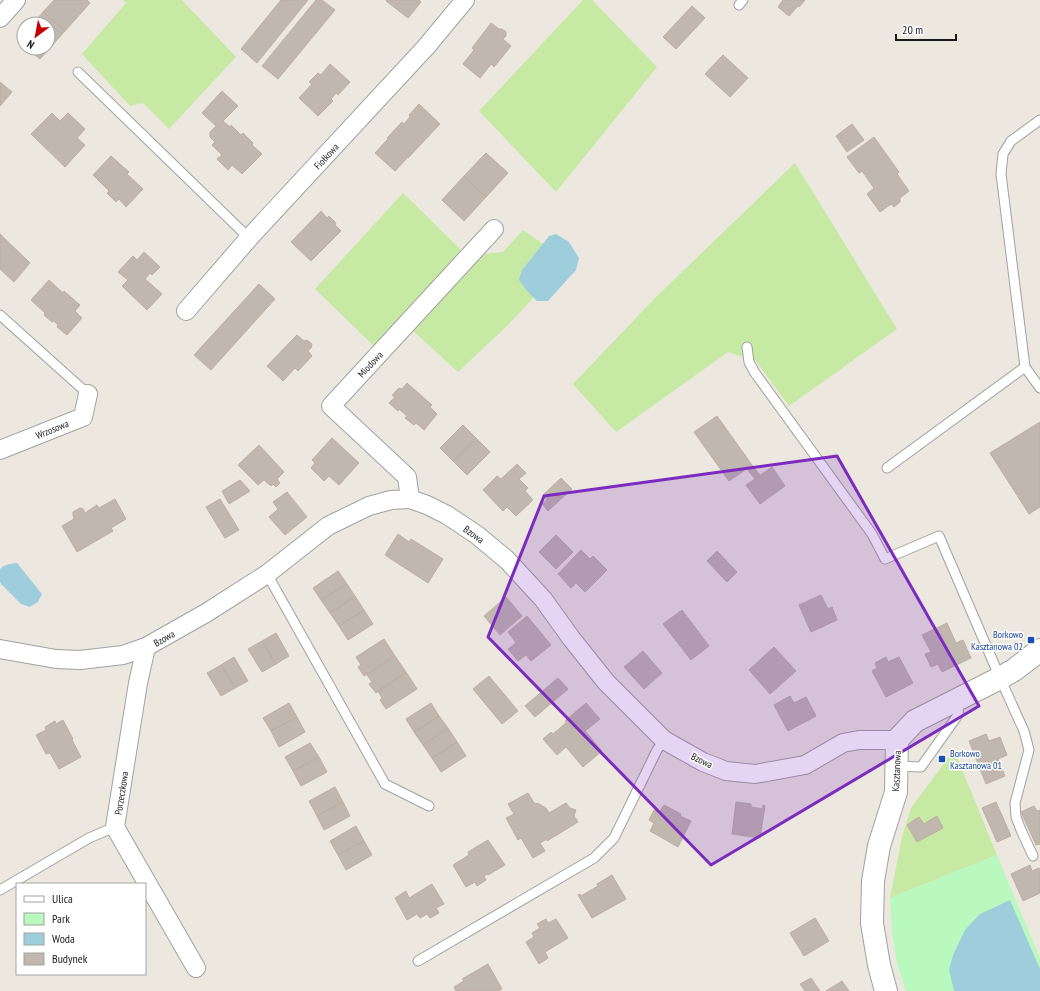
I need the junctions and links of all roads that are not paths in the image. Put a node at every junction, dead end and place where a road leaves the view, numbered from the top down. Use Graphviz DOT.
graph roads {
  1 [pos="16,0"];
  2 [pos="465,0"];
  3 [pos="0,18"];
  4 [pos="78,72"];
  5 [pos="1040,120"];
  6 [pos="494,229"];
  7 [pos="249,238"];
  8 [pos="186,311"];
  9 [pos="0,315"];
  10 [pos="747,347"];
  11 [pos="1025,367"];
  12 [pos="1040,388"];
  13 [pos="88,394"];
  14 [pos="0,450"];
  15 [pos="887,468"];
  16 [pos="410,499"];
  17 [pos="267,574"];
  18 [pos="146,647"];
  19 [pos="0,649"];
  20 [pos="1040,650"];
  21 [pos="1000,678"];
  22 [pos="959,698"];
  23 [pos="664,740"];
  24 [pos="897,740"];
  25 [pos="896,766"];
  26 [pos="429,806"];
  27 [pos="115,827"];
  28 [pos="1033,856"];
  29 [pos="0,890"];
  30 [pos="418,962"];
  31 [pos="196,968"];
  32 [pos="886,991"];
  1 -- 3 [label="street"];
  2 -- 7 [label="street, Fiołkowa"];
  4 -- 7 [label="lane"];
  5 -- 11 [label="lane"];
  6 -- 16 [label="street, Miodowa"];
  7 -- 8 [label="street, Fiołkowa"];
  9 -- 13 [label="lane"];
  10 -- 21 [label="lane"];
  11 -- 12 [label="lane"];
  11 -- 15 [label="lane"];
  13 -- 14 [label="street, Wrzosowa"];
  16 -- 17 [label="street, Bzowa"];
  16 -- 23 [label="street, Bzowa"];
  17 -- 18 [label="street, Bzowa"];
  17 -- 26 [label="lane"];
  18 -- 19 [label="street, Bzowa"];
  18 -- 27 [label="street, Porzeczkowa"];
  20 -- 21 [label="street, Kasztanowa"];
  21 -- 22 [label="street, Kasztanowa"];
  21 -- 28 [label="lane"];
  22 -- 24 [label="street, Kasztanowa"];
  22 -- 25 [label="lane"];
  23 -- 24 [label="street, Bzowa"];
  23 -- 30 [label="lane"];
  24 -- 25 [label="street, Kasztanowa"];
  25 -- 32 [label="street, Kasztanowa"];
  27 -- 29 [label="lane"];
  27 -- 31 [label="street, Porzeczkowa"];
}
